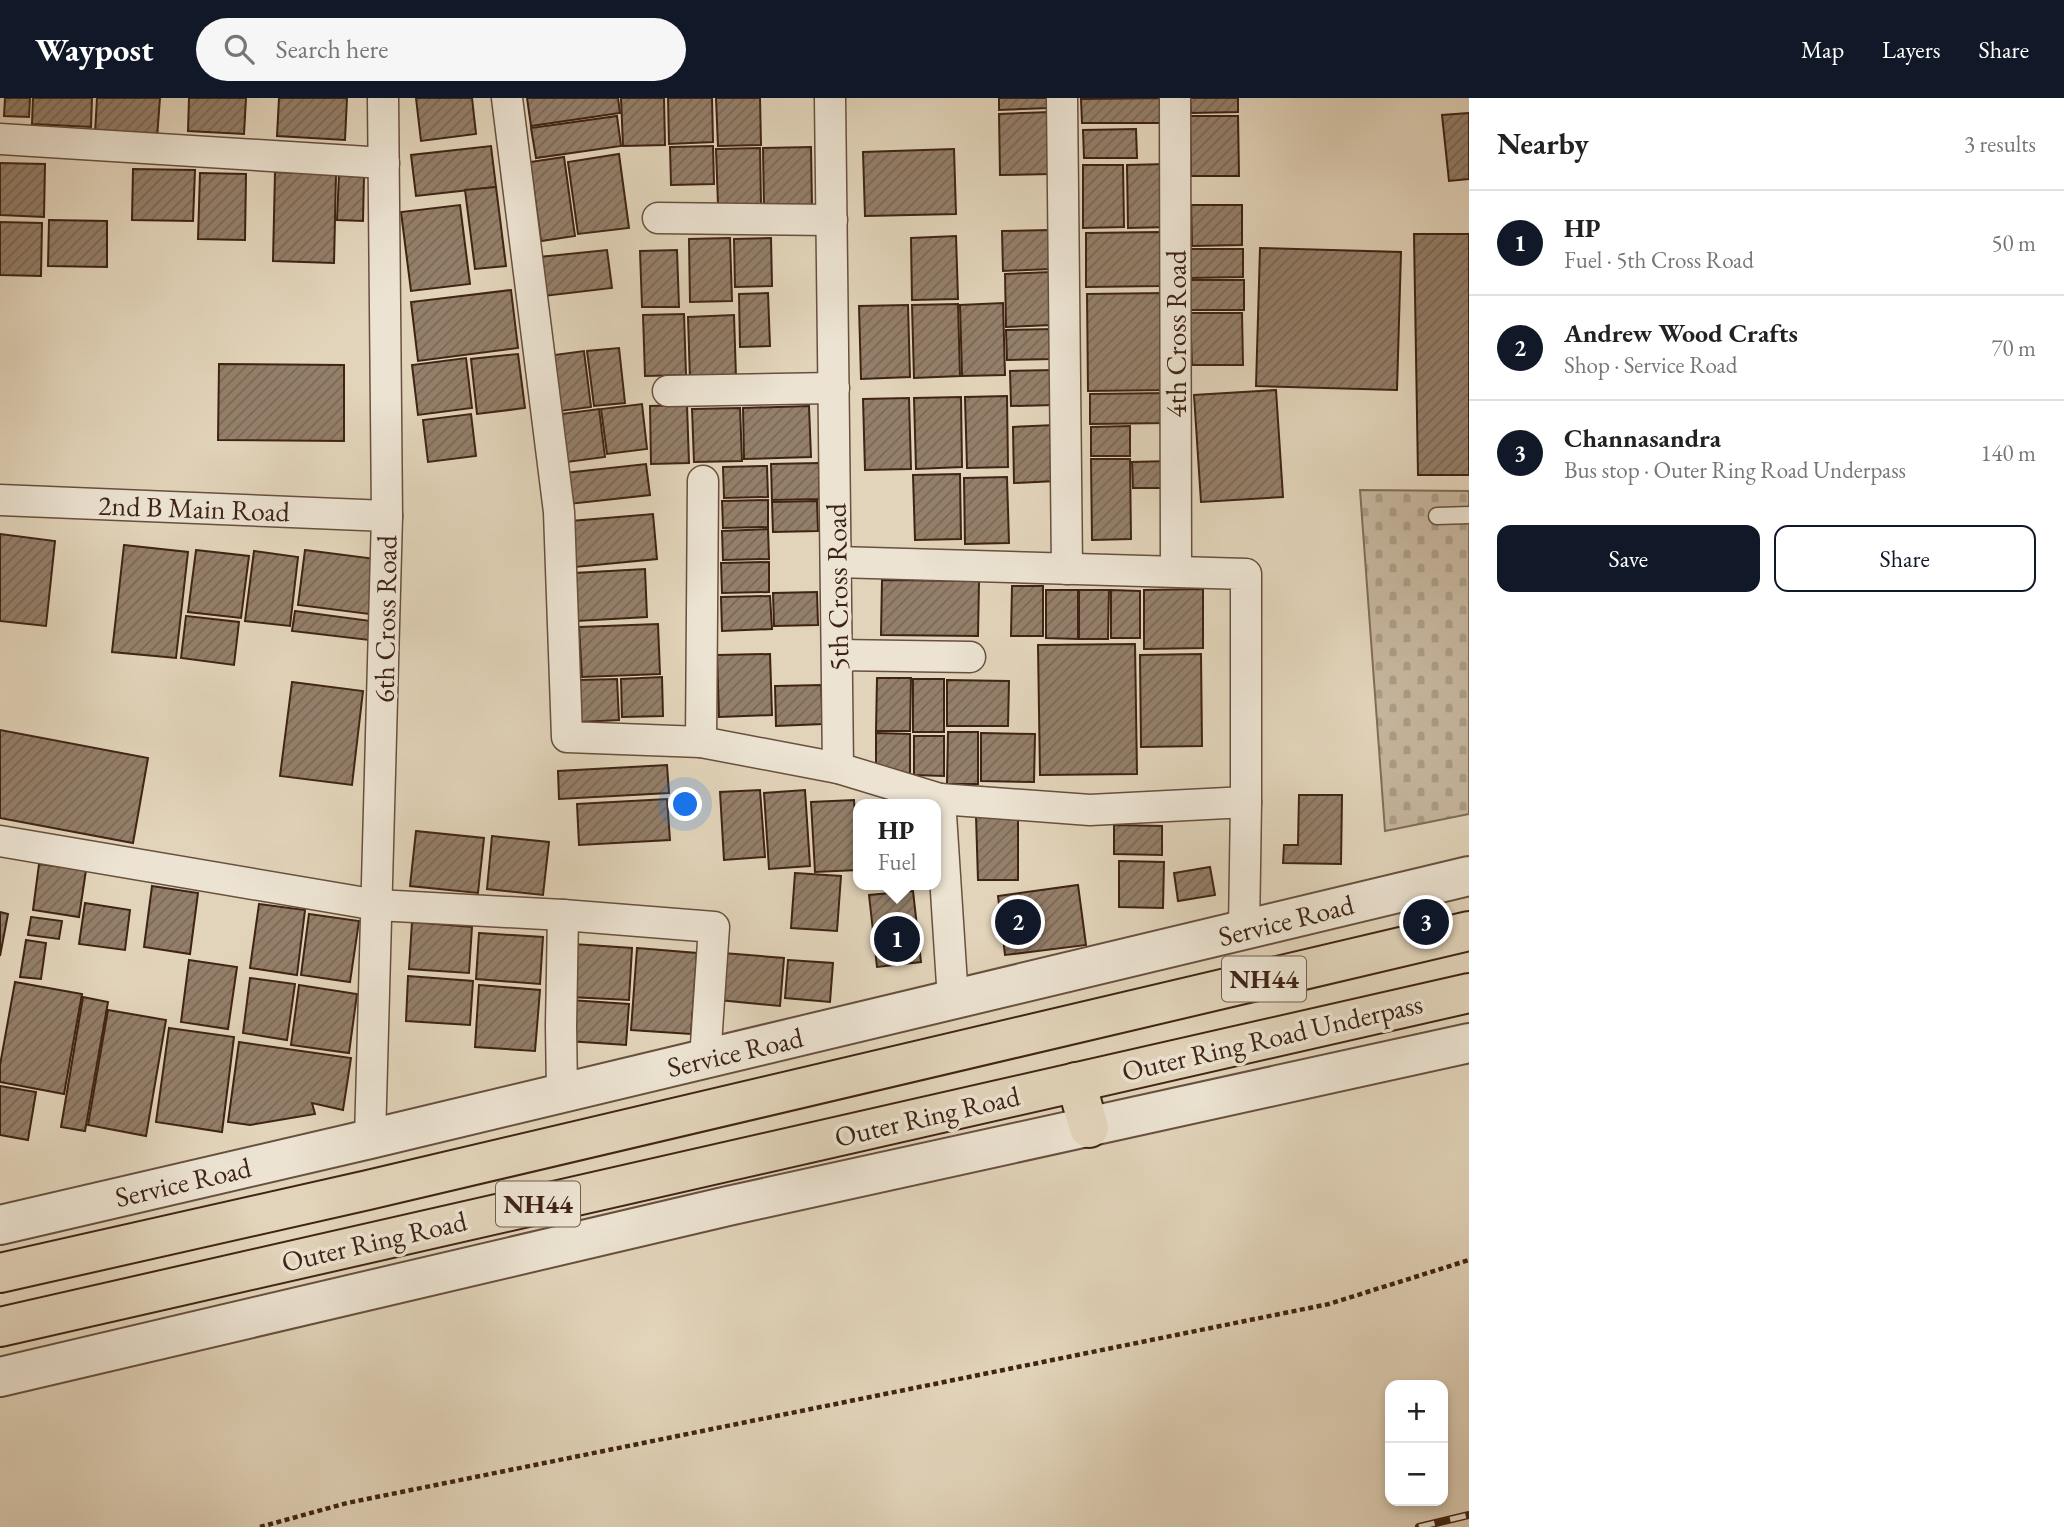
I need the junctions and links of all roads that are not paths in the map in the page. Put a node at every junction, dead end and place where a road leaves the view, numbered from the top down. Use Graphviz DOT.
graph roads {
  1 [pos="383,98"];
  2 [pos="507,98"];
  3 [pos="830,98"];
  4 [pos="1062,98"];
  5 [pos="1175,98"];
  6 [pos="0,139"];
  7 [pos="384,163"];
  8 [pos="658,218"];
  9 [pos="832,220"];
  10 [pos="834,388"];
  11 [pos="668,391"];
  12 [pos="703,481"];
  13 [pos="0,500"];
  14 [pos="1469,515"];
  15 [pos="387,516"];
  16 [pos="1437,516"];
  17 [pos="837,562"];
  18 [pos="1066,569"];
  19 [pos="1176,571"];
  20 [pos="838,655"];
  21 [pos="970,657"];
  22 [pos="701,742"];
  23 [pos="838,768"];
  24 [pos="940,799"];
  25 [pos="941,799"];
  26 [pos="1246,802"];
  27 [pos="941,814"];
  28 [pos="0,841"];
  29 [pos="1469,876"];
  30 [pos="377,905"];
  31 [pos="563,915"];
  32 [pos="1244,930"];
  33 [pos="1469,932"];
  34 [pos="1469,993"];
  35 [pos="953,1000"];
  36 [pos="1059,1027"];
  37 [pos="1469,1043"];
  38 [pos="705,1059"];
  39 [pos="1076,1082"];
  40 [pos="562,1093"];
  41 [pos="1089,1128"];
  42 [pos="370,1139"];
  43 [pos="0,1225"];
  44 [pos="0,1273"];
  45 [pos="0,1327"];
  46 [pos="0,1377"];
  1 -- 7 [label="street, 6th Cross Road"];
  2 -- 22 [label="street"];
  3 -- 9 [label="street, 5th Cross Road"];
  4 -- 18 [label="street"];
  5 -- 19 [label="street, 4th Cross Road"];
  6 -- 7 [label="street"];
  7 -- 15 [label="street, 6th Cross Road"];
  8 -- 9 [label="street"];
  9 -- 10 [label="street, 5th Cross Road"];
  10 -- 11 [label="street"];
  10 -- 17 [label="street, 5th Cross Road"];
  12 -- 22 [label="street"];
  13 -- 15 [label="street, 2nd B Main Road"];
  14 -- 16 [label="lane"];
  15 -- 30 [label="street, 6th Cross Road"];
  17 -- 18 [label="street"];
  17 -- 20 [label="street, 5th Cross Road"];
  18 -- 19 [label="street"];
  19 -- 26 [label="street"];
  20 -- 21 [label="street"];
  20 -- 23 [label="street, 5th Cross Road"];
  22 -- 23 [label="street"];
  23 -- 24 [label="street"];
  25 -- 26 [label="street"];
  26 -- 32 [label="street"];
  27 -- 35 [label="street"];
  28 -- 30 [label="street"];
  29 -- 32 [label="street, Service Road"];
  30 -- 31 [label="street"];
  30 -- 42 [label="street, 6th Cross Road"];
  31 -- 38 [label="street"];
  31 -- 40 [label="street"];
  32 -- 35 [label="street, Service Road"];
  33 -- 36 [label="highway, Outer Ring Road Underpass / NH44"];
  34 -- 39 [label="highway, Outer Ring Road Underpass / NH44"];
  35 -- 38 [label="street, Service Road"];
  36 -- 44 [label="highway, Outer Ring Road / NH44"];
  37 -- 41 [label="street"];
  38 -- 40 [label="street, Service Road"];
  39 -- 41 [label="highway"];
  39 -- 45 [label="highway, Outer Ring Road / NH44"];
  40 -- 42 [label="street, Service Road"];
  41 -- 46 [label="street"];
  42 -- 43 [label="street, Service Road"];
}
